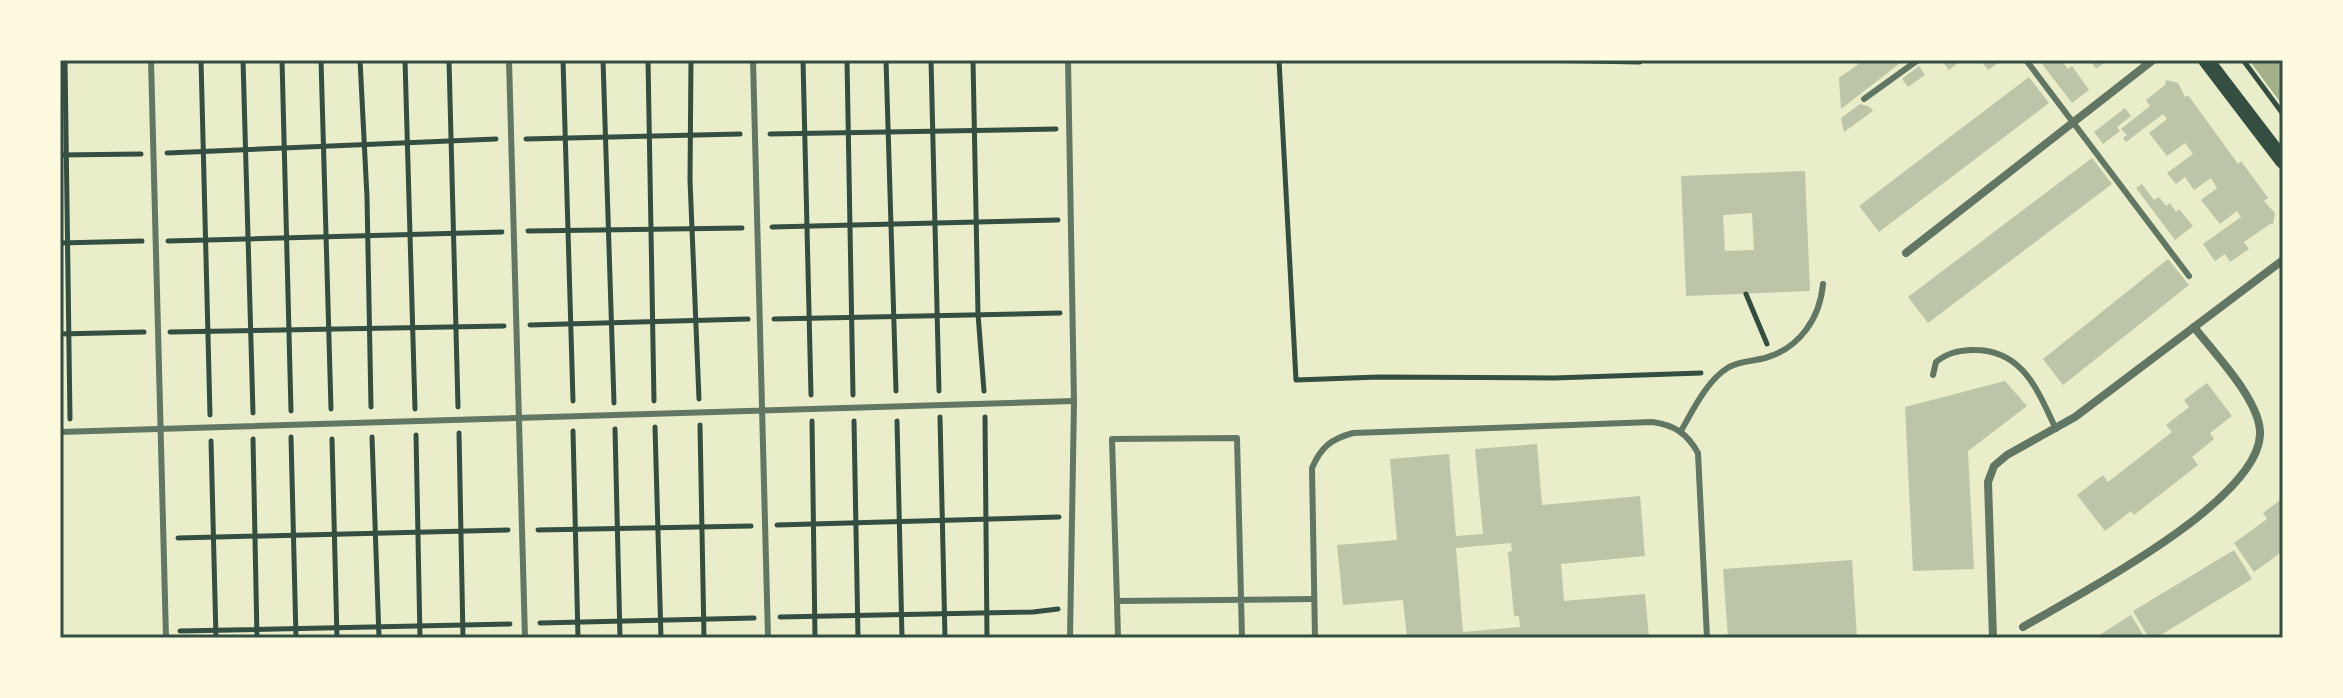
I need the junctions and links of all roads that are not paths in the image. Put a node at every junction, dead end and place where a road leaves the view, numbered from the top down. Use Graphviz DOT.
graph roads {
  1 [pos="151,60"];
  2 [pos="509,60"];
  3 [pos="753,60"];
  4 [pos="1068,60"];
  5 [pos="1918,60"];
  6 [pos="2026,60"];
  7 [pos="2153,60"];
  8 [pos="2206,60"];
  9 [pos="1864,99"];
  10 [pos="2073,123"];
  11 [pos="2283,161"];
  12 [pos="1906,253"];
  13 [pos="2283,260"];
  14 [pos="2189,276"];
  15 [pos="1823,284"];
  16 [pos="2194,327"];
  17 [pos="1933,375"];
  18 [pos="1074,401"];
  19 [pos="762,411"];
  20 [pos="519,418"];
  21 [pos="161,429"];
  22 [pos="2056,429"];
  23 [pos="1681,431"];
  24 [pos="60,432"];
  25 [pos="1314,599"];
  26 [pos="1240,600"];
  27 [pos="1117,601"];
  28 [pos="2023,627"];
  29 [pos="166,635"];
  30 [pos="525,638"];
  31 [pos="768,638"];
  32 [pos="1070,638"];
  33 [pos="1118,638"];
  34 [pos="1242,638"];
  35 [pos="1315,638"];
  36 [pos="1707,638"];
  37 [pos="1993,638"];
  1 -- 21 [label="lane"];
  2 -- 20 [label="lane"];
  3 -- 19 [label="lane"];
  4 -- 18 [label="lane"];
  5 -- 9 [label="lane"];
  6 -- 10 [label="lane"];
  7 -- 10 [label="street"];
  8 -- 11 [label="main road"];
  10 -- 12 [label="street"];
  10 -- 14 [label="lane"];
  13 -- 16 [label="street"];
  15 -- 23 [label="lane"];
  16 -- 22 [label="street"];
  16 -- 28 [label="street"];
  17 -- 22 [label="lane"];
  18 -- 19 [label="lane"];
  18 -- 32 [label="lane"];
  19 -- 20 [label="lane"];
  19 -- 31 [label="lane"];
  20 -- 21 [label="lane"];
  20 -- 30 [label="lane"];
  21 -- 24 [label="lane"];
  21 -- 29 [label="lane"];
  22 -- 37 [label="street"];
  23 -- 25 [label="lane"];
  23 -- 36 [label="lane"];
  25 -- 26 [label="lane"];
  25 -- 35 [label="lane"];
  26 -- 27 [label="lane"];
  26 -- 27 [label="lane"];
  26 -- 34 [label="lane"];
  27 -- 33 [label="lane"];
}
